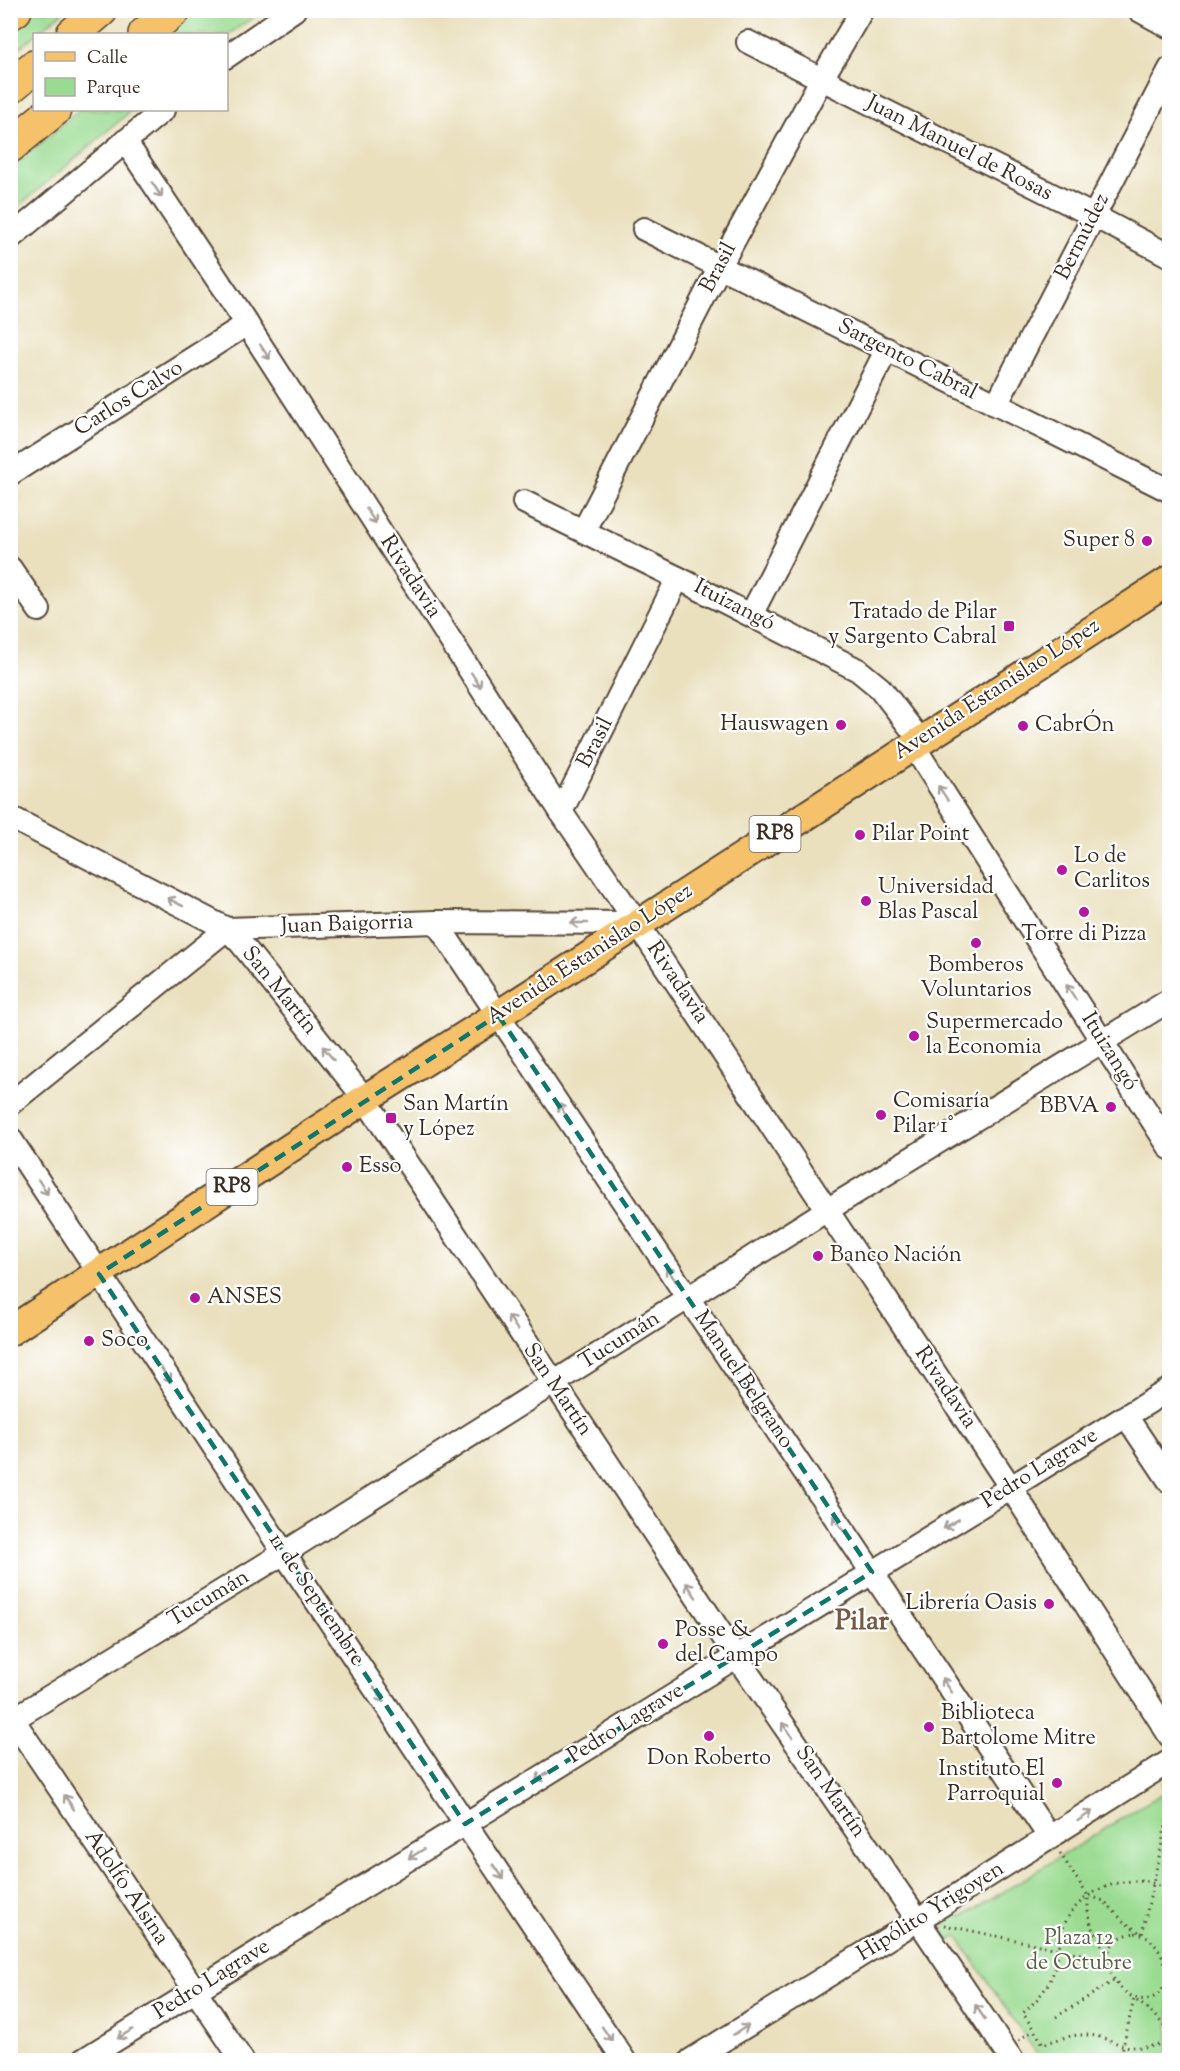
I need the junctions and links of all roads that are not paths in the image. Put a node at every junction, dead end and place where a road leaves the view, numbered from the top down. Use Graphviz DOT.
graph roads {
  1 [pos="15,10"];
  2 [pos="101,10"];
  3 [pos="174,10"];
  4 [pos="294,10"];
  5 [pos="862,10"];
  6 [pos="1139,10"];
  7 [pos="10,13"];
  8 [pos="1170,27"];
  9 [pos="74,33"];
  10 [pos="146,33"];
  11 [pos="748,42"];
  12 [pos="228,56"];
  13 [pos="33,68"];
  14 [pos="1170,69"];
  15 [pos="821,80"];
  16 [pos="10,87"];
  17 [pos="53,111"];
  18 [pos="162,111"];
  19 [pos="125,141"];
  20 [pos="10,146"];
  21 [pos="1094,216"];
  22 [pos="644,229"];
  23 [pos="10,238"];
  24 [pos="1170,256"];
  25 [pos="720,266"];
  26 [pos="247,324"];
  27 [pos="887,349"];
  28 [pos="996,405"];
  29 [pos="10,474"];
  30 [pos="1170,491"];
  31 [pos="524,502"];
  32 [pos="584,530"];
  33 [pos="10,568"];
  34 [pos="678,578"];
  35 [pos="1170,579"];
  36 [pos="39,610"];
  37 [pos="751,615"];
  38 [pos="916,742"];
  39 [pos="561,812"];
  40 [pos="10,817"];
  41 [pos="436,922"];
  42 [pos="637,923"];
  43 [pos="227,929"];
  44 [pos="1170,1000"];
  45 [pos="498,1015"];
  46 [pos="1102,1041"];
  47 [pos="365,1099"];
  48 [pos="10,1104"];
  49 [pos="10,1138"];
  50 [pos="1170,1148"];
  51 [pos="827,1210"];
  52 [pos="99,1274"];
  53 [pos="687,1298"];
  54 [pos="10,1331"];
  55 [pos="553,1383"];
  56 [pos="1170,1389"];
  57 [pos="1126,1416"];
  58 [pos="1170,1482"];
  59 [pos="1011,1488"];
  60 [pos="284,1553"];
  61 [pos="872,1572"];
  62 [pos="736,1656"];
  63 [pos="11,1718"];
  64 [pos="1170,1736"];
  65 [pos="1170,1761"];
  66 [pos="465,1824"];
  67 [pos="1050,1838"];
  68 [pos="918,1920"];
  69 [pos="195,1990"];
  70 [pos="1002,2057"];
  71 [pos="83,2061"];
  72 [pos="242,2061"];
  73 [pos="624,2061"];
  74 [pos="691,2061"];
  1 -- 7 [label="highway"];
  2 -- 9 [label="highway"];
  3 -- 10 [label="highway"];
  4 -- 12 [label="street"];
  5 -- 15 [label="street, Brasil"];
  6 -- 8 [label="street"];
  11 -- 15 [label="street, Juan Manuel de Rosas"];
  13 -- 16 [label="highway"];
  14 -- 21 [label="street, Bermúdez"];
  15 -- 21 [label="street, Juan Manuel de Rosas"];
  15 -- 25 [label="street, Brasil"];
  17 -- 20 [label="highway"];
  18 -- 19 [label="street"];
  19 -- 23 [label="street"];
  19 -- 26 [label="street, Rivadavia, one-way"];
  21 -- 24 [label="street, Juan Manuel de Rosas"];
  21 -- 28 [label="street, Bermúdez"];
  22 -- 25 [label="street, Sargento Cabral"];
  25 -- 27 [label="street, Sargento Cabral"];
  25 -- 32 [label="street, Brasil"];
  26 -- 29 [label="street, Carlos Calvo"];
  26 -- 39 [label="street, Rivadavia, one-way"];
  27 -- 28 [label="street, Sargento Cabral"];
  27 -- 37 [label="street"];
  28 -- 30 [label="street, Sargento Cabral"];
  31 -- 32 [label="street, Ituizangó"];
  32 -- 34 [label="street, Ituizangó"];
  33 -- 36 [label="street"];
  34 -- 37 [label="street, Ituizangó"];
  34 -- 39 [label="street, Brasil"];
  35 -- 38 [label="main road, Avenida Estanislao López / RP8"];
  37 -- 38 [label="street, Ituizangó"];
  38 -- 42 [label="main road, Avenida Estanislao López / RP8"];
  46 -- 38 [label="street, Ituizangó, one-way"];
  39 -- 42 [label="street, Rivadavia"];
  43 -- 40 [label="street, San Martín, one-way"];
  42 -- 41 [label="street, Juan Baigorria, one-way"];
  41 -- 43 [label="street, Juan Baigorria"];
  41 -- 45 [label="street, Manuel Belgrano"];
  42 -- 45 [label="main road, Avenida Estanislao López / RP8"];
  42 -- 51 [label="street, Rivadavia"];
  47 -- 43 [label="street, San Martín, one-way"];
  43 -- 48 [label="street"];
  44 -- 46 [label="street, Tucumán"];
  45 -- 47 [label="main road, Avenida Estanislao López / RP8"];
  53 -- 45 [label="street, Manuel Belgrano, one-way"];
  46 -- 50 [label="street, Ituizangó"];
  46 -- 51 [label="street, Tucumán"];
  47 -- 52 [label="main road, Avenida Estanislao López / RP8"];
  55 -- 47 [label="street, San Martín, one-way"];
  49 -- 52 [label="street, 11 de Septiembre, one-way"];
  51 -- 53 [label="street, Tucumán"];
  51 -- 59 [label="street, Rivadavia"];
  52 -- 54 [label="main road, Avenida Estanislao López / RP8"];
  52 -- 60 [label="street, 11 de Septiembre, one-way"];
  53 -- 55 [label="street, Tucumán"];
  61 -- 53 [label="street, Manuel Belgrano, one-way"];
  55 -- 60 [label="street, Tucumán"];
  62 -- 55 [label="street, San Martín, one-way"];
  56 -- 57 [label="street, Pedro Lagrave"];
  57 -- 58 [label="street"];
  57 -- 59 [label="street, Pedro Lagrave"];
  59 -- 61 [label="street, Pedro Lagrave, one-way"];
  59 -- 64 [label="street, Rivadavia"];
  60 -- 63 [label="street, Tucumán"];
  60 -- 66 [label="street, 11 de Septiembre, one-way"];
  61 -- 62 [label="street, Pedro Lagrave"];
  67 -- 61 [label="street, Manuel Belgrano, one-way"];
  62 -- 66 [label="street, Pedro Lagrave, one-way"];
  68 -- 62 [label="street, San Martín, one-way"];
  69 -- 63 [label="street, Adolfo Alsina, one-way"];
  67 -- 65 [label="street, Hipólito Yrigoyen, one-way"];
  66 -- 69 [label="street, Pedro Lagrave, one-way"];
  66 -- 73 [label="street, 11 de Septiembre, one-way"];
  67 -- 68 [label="street, Hipólito Yrigoyen"];
  70 -- 68 [label="street, San Martín, one-way"];
  74 -- 68 [label="street, Hipólito Yrigoyen, one-way"];
  69 -- 71 [label="street, Pedro Lagrave, one-way"];
  69 -- 72 [label="street, Adolfo Alsina"];
}
